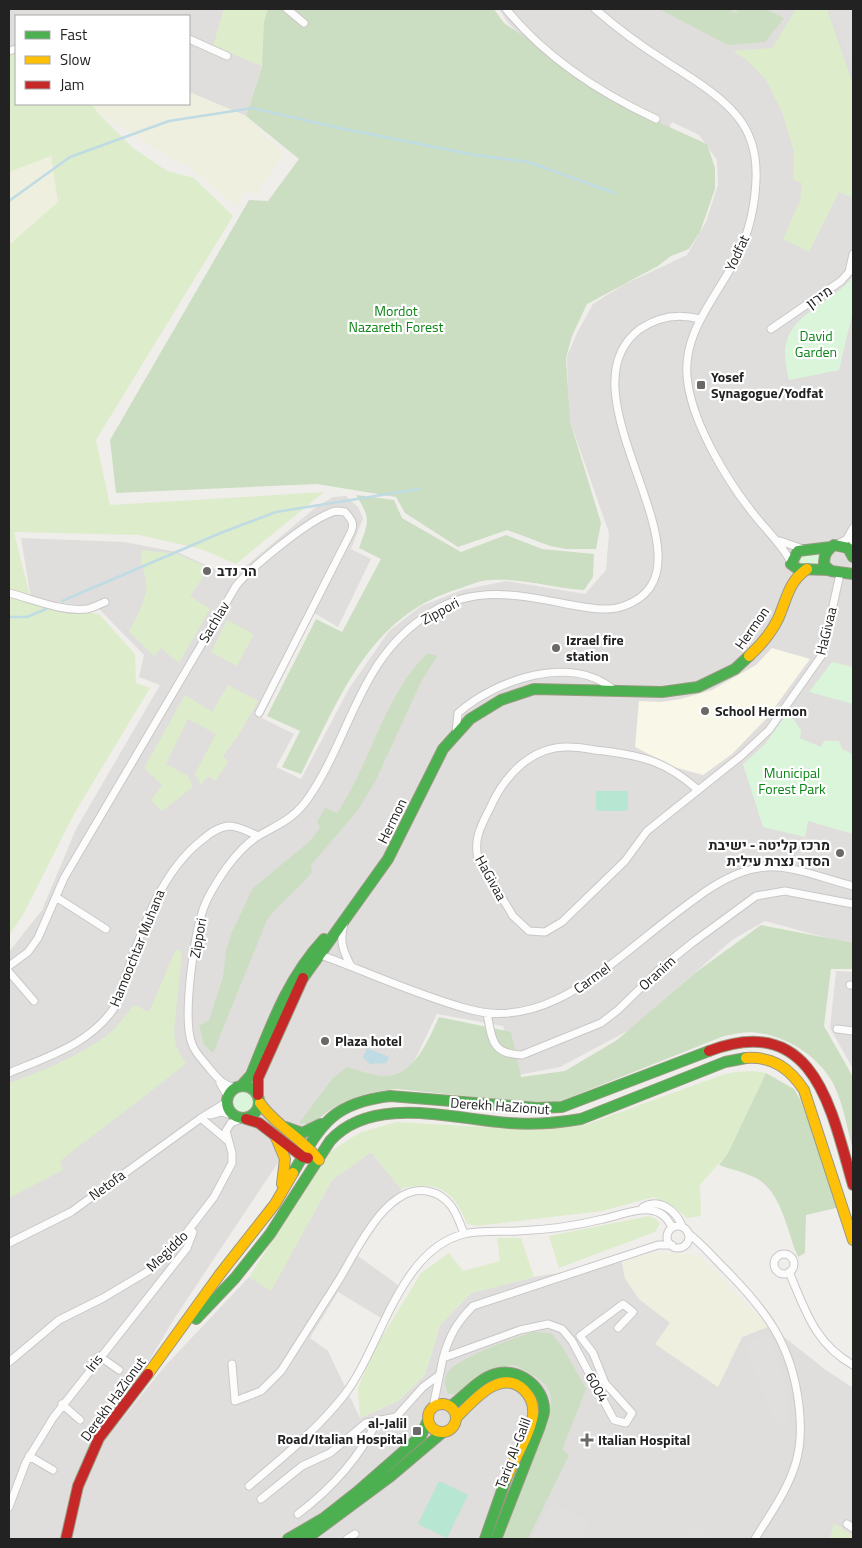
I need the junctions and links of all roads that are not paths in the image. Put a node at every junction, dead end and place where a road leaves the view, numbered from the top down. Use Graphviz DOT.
graph roads {
  1 [pos="287,9"];
  2 [pos="506,9"];
  3 [pos="595,9"];
  4 [pos="304,23"];
  5 [pos="190,39"];
  6 [pos="227,56"];
  7 [pos="656,119"];
  8 [pos="853,254"];
  9 [pos="700,319"];
  10 [pos="771,329"];
  11 [pos="853,528"];
  12 [pos="775,538"];
  13 [pos="853,538"];
  14 [pos="833,546"];
  15 [pos="803,549"];
  16 [pos="853,557"];
  17 [pos="791,563"];
  18 [pos="807,569"];
  19 [pos="829,570"];
  20 [pos="846,574"];
  21 [pos="788,593"];
  22 [pos="9,594"];
  23 [pos="106,602"];
  24 [pos="614,690"];
  25 [pos="259,713"];
  26 [pos="456,733"];
  27 [pos="697,789"];
  28 [pos="258,836"];
  29 [pos="853,886"];
  30 [pos="56,897"];
  31 [pos="853,904"];
  32 [pos="346,917"];
  33 [pos="106,929"];
  34 [pos="316,953"];
  35 [pos="9,966"];
  36 [pos="351,966"];
  37 [pos="9,972"];
  38 [pos="34,1000"];
  39 [pos="487,1013"];
  40 [pos="837,1030"];
  41 [pos="853,1031"];
  42 [pos="211,1070"];
  43 [pos="9,1073"];
  44 [pos="238,1087"];
  45 [pos="228,1099"];
  46 [pos="259,1099"];
  47 [pos="240,1117"];
  48 [pos="201,1118"];
  49 [pos="325,1122"];
  50 [pos="285,1128"];
  51 [pos="275,1135"];
  52 [pos="227,1140"];
  53 [pos="309,1145"];
  54 [pos="303,1157"];
  55 [pos="319,1160"];
  56 [pos="853,1185"];
  57 [pos="278,1198"];
  58 [pos="638,1210"];
  59 [pos="682,1226"];
  60 [pos="190,1229"];
  61 [pos="670,1230"];
  62 [pos="464,1234"];
  63 [pos="689,1234"];
  64 [pos="853,1240"];
  65 [pos="9,1243"];
  66 [pos="685,1245"];
  67 [pos="672,1246"];
  68 [pos="647,1248"];
  69 [pos="709,1253"];
  70 [pos="789,1272"];
  71 [pos="618,1328"];
  72 [pos="580,1336"];
  73 [pos="176,1338"];
  74 [pos="572,1341"];
  75 [pos="99,1356"];
  76 [pos="443,1358"];
  77 [pos="9,1362"];
  78 [pos="232,1364"];
  79 [pos="853,1365"];
  80 [pos="119,1370"];
  81 [pos="438,1376"];
  82 [pos="62,1404"];
  83 [pos="451,1406"];
  84 [pos="433,1407"];
  85 [pos="457,1418"];
  86 [pos="80,1420"];
  87 [pos="428,1420"];
  88 [pos="377,1421"];
  89 [pos="443,1432"];
  90 [pos="29,1456"];
  91 [pos="53,1470"];
  92 [pos="249,1486"];
  93 [pos="261,1499"];
  94 [pos="9,1507"];
  95 [pos="298,1514"];
  96 [pos="355,1534"];
  97 [pos="66,1539"];
  98 [pos="288,1539"];
  99 [pos="306,1539"];
  100 [pos="347,1539"];
  101 [pos="485,1539"];
  102 [pos="496,1539"];
  103 [pos="755,1539"];
  1 -- 4 [label="street"];
  2 -- 7 [label="street"];
  3 -- 9 [label="street, Yodfat"];
  5 -- 6 [label="street"];
  8 -- 10 [label="street, מירון"];
  9 -- 12 [label="street, Yodfat"];
  9 -- 28 [label="street, Zippori"];
  11 -- 14 [label="street"];
  12 -- 15 [label="street, Yodfat"];
  12 -- 17 [label="street, Yodfat"];
  13 -- 16 [label="street"];
  14 -- 15 [label="main road"];
  14 -- 16 [label="main road"];
  14 -- 19 [label="main road"];
  15 -- 17 [label="main road"];
  16 -- 20 [label="main road"];
  17 -- 18 [label="main road"];
  17 -- 21 [label="main road, Hermon"];
  18 -- 19 [label="main road"];
  18 -- 21 [label="main road, Hermon"];
  19 -- 20 [label="main road"];
  20 -- 27 [label="street, HaGivaa"];
  21 -- 24 [label="main road, Hermon"];
  22 -- 23 [label="street"];
  24 -- 26 [label="main road, Hermon"];
  24 -- 26 [label="street, Hermon"];
  25 -- 30 [label="street, Sachlav"];
  26 -- 32 [label="main road, Hermon"];
  27 -- 27 [label="street, HaGivaa"];
  28 -- 42 [label="street, Zippori"];
  28 -- 43 [label="street, Hamoochtar Muhana"];
  29 -- 39 [label="street, Carmel"];
  30 -- 33 [label="street"];
  30 -- 35 [label="street, Sachlav"];
  31 -- 39 [label="street, Oranim"];
  32 -- 34 [label="main road, Hermon"];
  32 -- 36 [label="street"];
  34 -- 36 [label="street, Carmel"];
  34 -- 44 [label="main road, Hermon"];
  34 -- 46 [label="main road, Hermon"];
  36 -- 39 [label="street, Carmel"];
  37 -- 38 [label="street"];
  40 -- 41 [label="street"];
  42 -- 44 [label="street, Zippori"];
  42 -- 45 [label="street, Zippori"];
  44 -- 45 [label="main road"];
  44 -- 46 [label="main road"];
  45 -- 47 [label="main road"];
  45 -- 48 [label="street, Netofa"];
  46 -- 47 [label="main road"];
  46 -- 50 [label="main road"];
  47 -- 48 [label="street, Netofa"];
  47 -- 51 [label="main road"];
  47 -- 52 [label="street"];
  48 -- 52 [label="street"];
  48 -- 65 [label="street, Netofa"];
  49 -- 50 [label="main road"];
  49 -- 53 [label="main road, Derekh HaZionut"];
  49 -- 56 [label="main road, Derekh HaZionut"];
  50 -- 53 [label="main road"];
  51 -- 54 [label="main road"];
  51 -- 57 [label="main road"];
  52 -- 60 [label="street, Megiddo"];
  53 -- 54 [label="main road, Derekh HaZionut"];
  53 -- 55 [label="main road"];
  54 -- 55 [label="main road"];
  54 -- 57 [label="main road, Derekh HaZionut"];
  55 -- 64 [label="main road, Derekh HaZionut"];
  55 -- 73 [label="main road, Derekh HaZionut"];
  57 -- 73 [label="main road, Derekh HaZionut"];
  58 -- 59 [label="street"];
  58 -- 61 [label="street"];
  58 -- 62 [label="street"];
  59 -- 61 [label="street"];
  59 -- 63 [label="street"];
  60 -- 75 [label="street, Iris"];
  60 -- 77 [label="street, Megiddo"];
  61 -- 67 [label="street"];
  61 -- 68 [label="street"];
  62 -- 78 [label="street"];
  62 -- 92 [label="street"];
  63 -- 66 [label="street"];
  63 -- 69 [label="street"];
  66 -- 67 [label="street"];
  66 -- 69 [label="street"];
  67 -- 68 [label="street"];
  68 -- 76 [label="street"];
  69 -- 103 [label="street"];
  70 -- 79 [label="street"];
  71 -- 72 [label="street"];
  72 -- 74 [label="street"];
  72 -- 74 [label="street, 6004"];
  73 -- 97 [label="main road, Derekh HaZionut"];
  74 -- 76 [label="street, 6004"];
  75 -- 80 [label="street"];
  75 -- 82 [label="street, Iris"];
  76 -- 81 [label="street"];
  81 -- 84 [label="street"];
  81 -- 88 [label="street"];
  82 -- 86 [label="street"];
  82 -- 90 [label="street, Iris"];
  83 -- 84 [label="main road"];
  83 -- 85 [label="main road"];
  83 -- 102 [label="main road, Tariq Al-Galil"];
  84 -- 87 [label="main road"];
  85 -- 89 [label="main road"];
  85 -- 101 [label="main road, Tariq Al-Galil"];
  87 -- 89 [label="main road"];
  87 -- 98 [label="main road"];
  88 -- 93 [label="street"];
  88 -- 95 [label="street"];
  89 -- 99 [label="main road"];
  90 -- 91 [label="street"];
  90 -- 94 [label="street, Iris"];
  96 -- 100 [label="street"];
}
